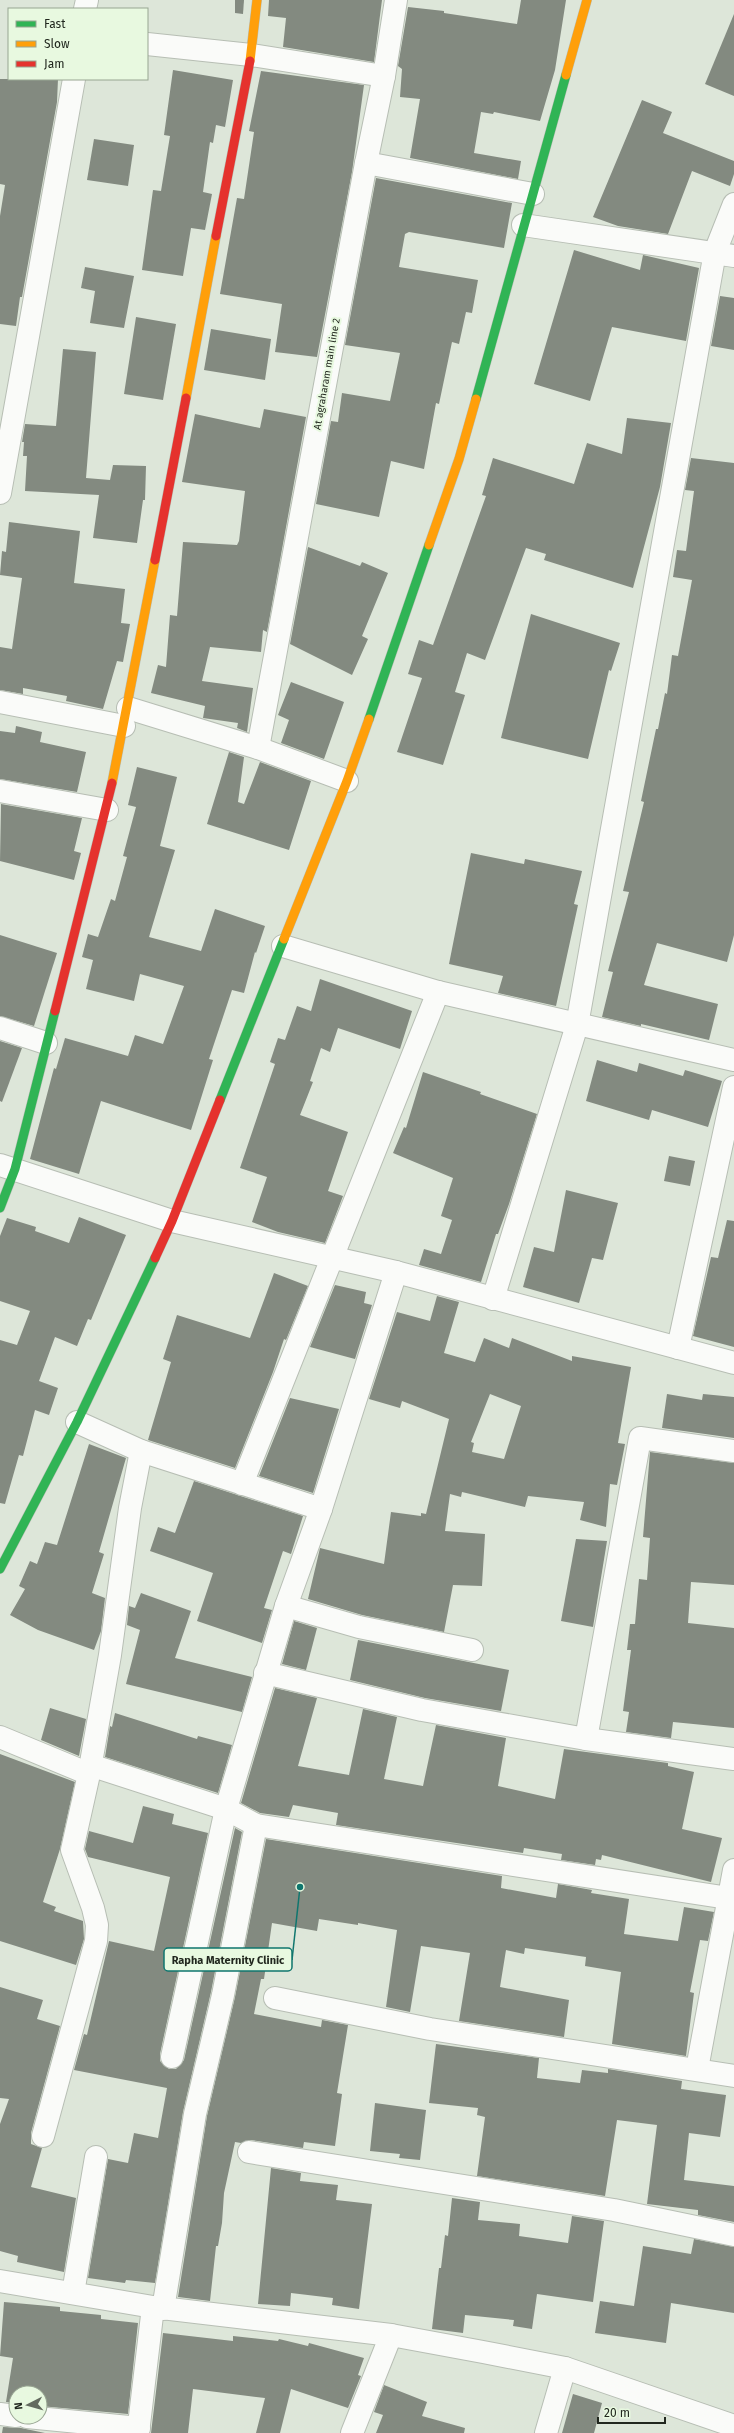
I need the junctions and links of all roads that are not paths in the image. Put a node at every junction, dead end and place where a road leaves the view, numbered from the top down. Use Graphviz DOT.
graph roads {
  1 [pos="257,0"];
  2 [pos="396,0"];
  3 [pos="587,0"];
  4 [pos="148,44"];
  5 [pos="251,55"];
  6 [pos="384,76"];
  7 [pos="74,80"];
  8 [pos="366,163"];
  9 [pos="534,194"];
  10 [pos="734,204"];
  11 [pos="523,225"];
  12 [pos="725,254"];
  13 [pos="0,493"];
  14 [pos="0,702"];
  15 [pos="126,717"];
  16 [pos="258,748"];
  17 [pos="347,781"];
  18 [pos="0,791"];
  19 [pos="107,810"];
  20 [pos="283,946"];
  21 [pos="438,992"];
  22 [pos="578,1024"];
  23 [pos="0,1028"];
  24 [pos="46,1042"];
  25 [pos="734,1060"];
  26 [pos="734,1087"];
  27 [pos="8,1167"];
  28 [pos="0,1208"];
  29 [pos="172,1221"];
  30 [pos="333,1256"];
  31 [pos="396,1272"];
  32 [pos="493,1299"];
  33 [pos="678,1348"];
  34 [pos="734,1363"];
  35 [pos="77,1422"];
  36 [pos="141,1451"];
  37 [pos="734,1451"];
  38 [pos="242,1484"];
  39 [pos="321,1509"];
  40 [pos="0,1569"];
  41 [pos="286,1606"];
  42 [pos="472,1650"];
  43 [pos="265,1673"];
  44 [pos="0,1737"];
  45 [pos="586,1739"];
  46 [pos="734,1758"];
  47 [pos="89,1769"];
  48 [pos="226,1809"];
  49 [pos="256,1825"];
  50 [pos="734,1870"];
  51 [pos="731,1899"];
  52 [pos="275,1998"];
  53 [pos="172,2057"];
  54 [pos="697,2069"];
  55 [pos="734,2076"];
  56 [pos="43,2136"];
  57 [pos="249,2152"];
  58 [pos="96,2157"];
  59 [pos="734,2235"];
  60 [pos="0,2281"];
  61 [pos="73,2293"];
  62 [pos="158,2308"];
  63 [pos="391,2335"];
  64 [pos="565,2368"];
  65 [pos="48,2419"];
  66 [pos="734,2426"];
  67 [pos="139,2430"];
  68 [pos="352,2433"];
  69 [pos="546,2433"];
  1 -- 5 [label="street"];
  2 -- 6 [label="street, At agraharam main line 2"];
  3 -- 9 [label="street"];
  4 -- 5 [label="street"];
  5 -- 6 [label="street"];
  5 -- 15 [label="street"];
  6 -- 8 [label="street, At agraharam main line 2"];
  7 -- 13 [label="street"];
  8 -- 9 [label="street"];
  8 -- 16 [label="street, At agraharam main line 2"];
  9 -- 11 [label="street"];
  10 -- 12 [label="street"];
  11 -- 12 [label="street"];
  11 -- 17 [label="street"];
  12 -- 22 [label="street"];
  14 -- 15 [label="street"];
  15 -- 16 [label="street"];
  15 -- 19 [label="street"];
  16 -- 17 [label="street"];
  17 -- 20 [label="street"];
  18 -- 19 [label="street"];
  19 -- 24 [label="street"];
  20 -- 21 [label="street"];
  20 -- 29 [label="street"];
  21 -- 22 [label="street"];
  21 -- 30 [label="street"];
  22 -- 25 [label="street"];
  22 -- 32 [label="street"];
  23 -- 24 [label="street"];
  24 -- 27 [label="street"];
  26 -- 33 [label="street"];
  27 -- 28 [label="street"];
  27 -- 29 [label="street"];
  29 -- 30 [label="street"];
  29 -- 35 [label="street"];
  30 -- 31 [label="street"];
  30 -- 38 [label="street"];
  31 -- 32 [label="street"];
  31 -- 39 [label="street"];
  32 -- 33 [label="street"];
  33 -- 34 [label="street"];
  35 -- 36 [label="street"];
  35 -- 40 [label="street"];
  36 -- 38 [label="street"];
  36 -- 47 [label="street"];
  37 -- 45 [label="street"];
  38 -- 39 [label="street"];
  39 -- 41 [label="street"];
  41 -- 42 [label="street"];
  41 -- 43 [label="street"];
  43 -- 45 [label="street"];
  43 -- 48 [label="street"];
  44 -- 47 [label="street"];
  45 -- 46 [label="street"];
  47 -- 48 [label="street"];
  47 -- 56 [label="street"];
  48 -- 49 [label="street"];
  48 -- 53 [label="street"];
  49 -- 51 [label="street"];
  49 -- 62 [label="street"];
  50 -- 51 [label="street"];
  51 -- 54 [label="street"];
  52 -- 54 [label="street"];
  54 -- 55 [label="street"];
  57 -- 59 [label="street"];
  58 -- 61 [label="street"];
  60 -- 61 [label="street"];
  61 -- 62 [label="street"];
  62 -- 63 [label="street"];
  62 -- 67 [label="street"];
  63 -- 64 [label="street"];
  63 -- 68 [label="street"];
  64 -- 66 [label="street"];
  64 -- 69 [label="street"];
  65 -- 67 [label="street"];
}
